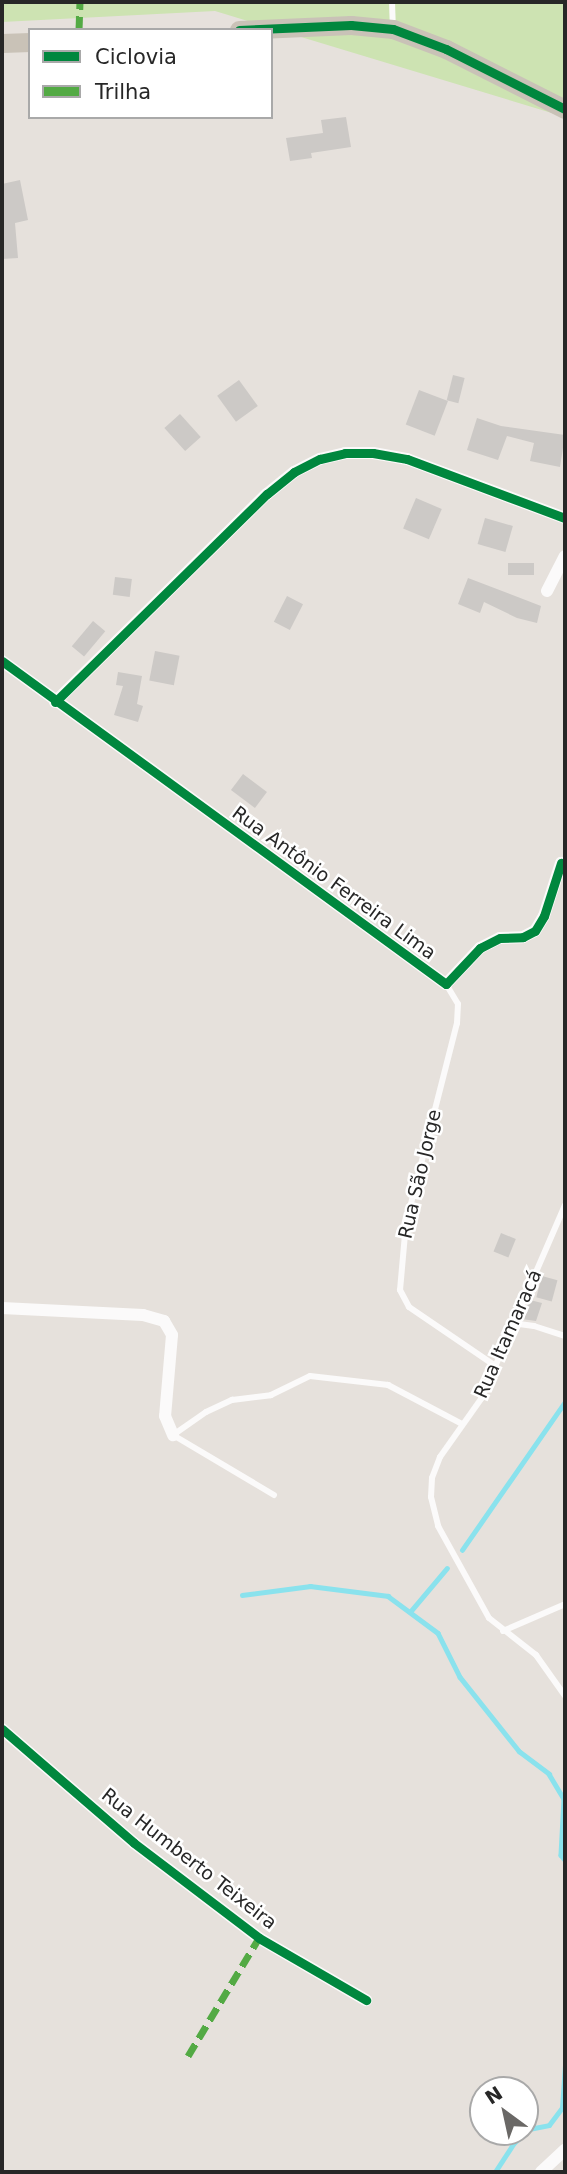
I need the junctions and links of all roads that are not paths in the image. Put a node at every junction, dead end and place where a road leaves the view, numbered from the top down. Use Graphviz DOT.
graph roads {
  1 [pos="392,2"];
  2 [pos="273,28"];
  3 [pos="393,29"];
  4 [pos="28,42"];
  5 [pos="2,43"];
  6 [pos="565,109"];
  7 [pos="565,518"];
  8 [pos="565,556"];
  9 [pos="547,591"];
  10 [pos="2,661"];
  11 [pos="55,702"];
  12 [pos="561,863"];
  13 [pos="446,984"];
  14 [pos="565,1205"];
  15 [pos="2,1308"];
  16 [pos="512,1323"];
  17 [pos="565,1336"];
  18 [pos="494,1365"];
  19 [pos="462,1424"];
  20 [pos="173,1435"];
  21 [pos="274,1495"];
  22 [pos="565,1604"];
  23 [pos="503,1631"];
  24 [pos="565,1696"];
  25 [pos="2,1729"];
  26 [pos="366,2000"];
  27 [pos="565,2150"];
  28 [pos="541,2172"];
  1 -- 3 [label="lane"];
  2 -- 3 [label="main road"];
  3 -- 6 [label="main road"];
  4 -- 5 [label="main road"];
  7 -- 11 [label="street"];
  8 -- 9 [label="street"];
  10 -- 11 [label="street, Rua Antônio Ferreira Lima"];
  11 -- 13 [label="street, Rua Antônio Ferreira Lima"];
  12 -- 13 [label="street, Rua Antônio Ferreira Lima"];
  13 -- 18 [label="lane, Rua São Jorge"];
  14 -- 16 [label="lane, Rua Itamaracá"];
  15 -- 20 [label="street"];
  16 -- 17 [label="lane"];
  16 -- 18 [label="lane, Rua Itamaracá"];
  18 -- 19 [label="lane, Rua Itamaracá"];
  19 -- 20 [label="lane"];
  19 -- 23 [label="lane, Rua Itamaracá"];
  20 -- 21 [label="lane"];
  22 -- 23 [label="lane"];
  23 -- 24 [label="lane"];
  25 -- 26 [label="street, Rua Humberto Teixeira"];
  27 -- 28 [label="street"];
}
